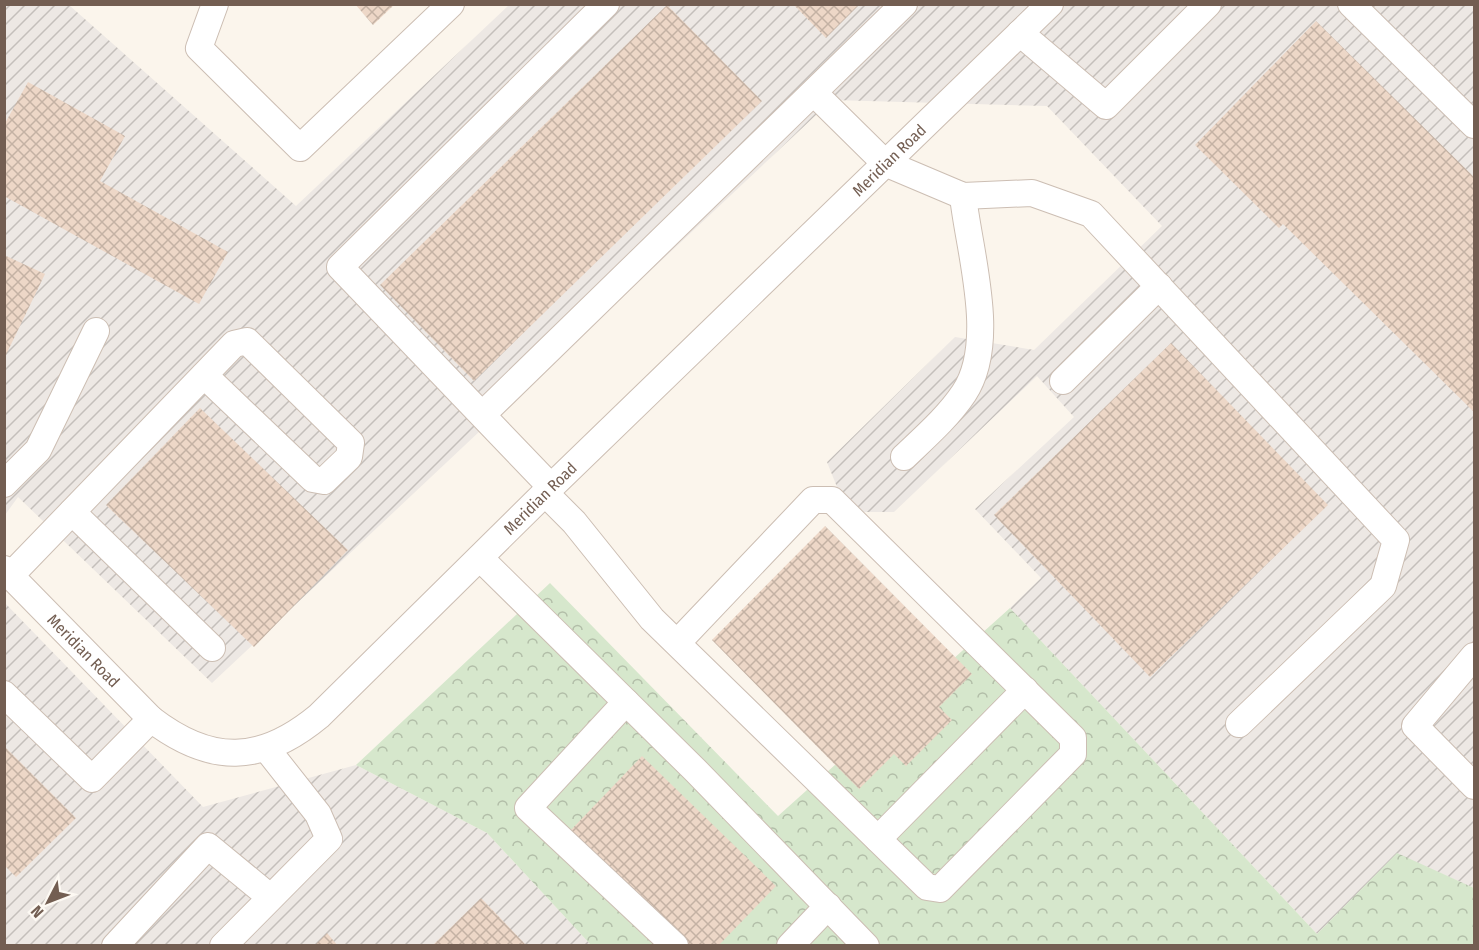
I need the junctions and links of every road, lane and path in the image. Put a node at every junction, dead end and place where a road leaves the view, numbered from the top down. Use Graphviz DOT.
graph roads {
  1 [pos="215,4"];
  2 [pos="451,4"];
  3 [pos="606,4"];
  4 [pos="904,4"];
  5 [pos="1050,4"];
  6 [pos="1208,4"];
  7 [pos="1351,4"];
  8 [pos="1020,33"];
  9 [pos="814,93"];
  10 [pos="1474,125"];
  11 [pos="885,163"];
  12 [pos="963,196"];
  13 [pos="1159,286"];
  14 [pos="96,331"];
  15 [pos="204,375"];
  16 [pos="1063,381"];
  17 [pos="483,414"];
  18 [pos="904,457"];
  19 [pos="4,484"];
  20 [pos="548,490"];
  21 [pos="72,512"];
  22 [pos="480,558"];
  23 [pos="8,572"];
  24 [pos="677,644"];
  25 [pos="212,648"];
  26 [pos="1474,656"];
  27 [pos="1025,690"];
  28 [pos="4,694"];
  29 [pos="626,702"];
  30 [pos="151,719"];
  31 [pos="1239,724"];
  32 [pos="266,748"];
  33 [pos="1474,786"];
  34 [pos="878,839"];
  35 [pos="270,897"];
  36 [pos="828,906"];
  37 [pos="115,945"];
  38 [pos="223,945"];
  39 [pos="675,945"];
  40 [pos="790,945"];
  41 [pos="866,945"];
  1 -- 2 [label="street"];
  3 -- 17 [label="street"];
  4 -- 9 [label="street"];
  5 -- 8 [label="street, Meridian Road"];
  6 -- 8 [label="street"];
  7 -- 10 [label="street"];
  8 -- 11 [label="street, Meridian Road"];
  9 -- 11 [label="street"];
  9 -- 17 [label="street"];
  11 -- 12 [label="street"];
  11 -- 20 [label="street, Meridian Road"];
  12 -- 13 [label="street"];
  12 -- 18 [label="street"];
  13 -- 16 [label="street"];
  13 -- 31 [label="street"];
  14 -- 19 [label="street"];
  15 -- 15 [label="street"];
  15 -- 21 [label="street"];
  17 -- 20 [label="street"];
  20 -- 22 [label="street, Meridian Road"];
  20 -- 24 [label="street"];
  21 -- 23 [label="street"];
  21 -- 25 [label="street"];
  22 -- 29 [label="street"];
  22 -- 32 [label="street, Meridian Road"];
  23 -- 30 [label="street, Meridian Road"];
  24 -- 27 [label="street"];
  24 -- 34 [label="street"];
  26 -- 33 [label="street"];
  27 -- 34 [label="street"];
  27 -- 34 [label="street"];
  28 -- 30 [label="street"];
  29 -- 36 [label="street"];
  29 -- 39 [label="street"];
  30 -- 32 [label="street, Meridian Road"];
  32 -- 35 [label="street"];
  35 -- 37 [label="street"];
  35 -- 38 [label="street"];
  36 -- 40 [label="street"];
  36 -- 41 [label="street"];
}
